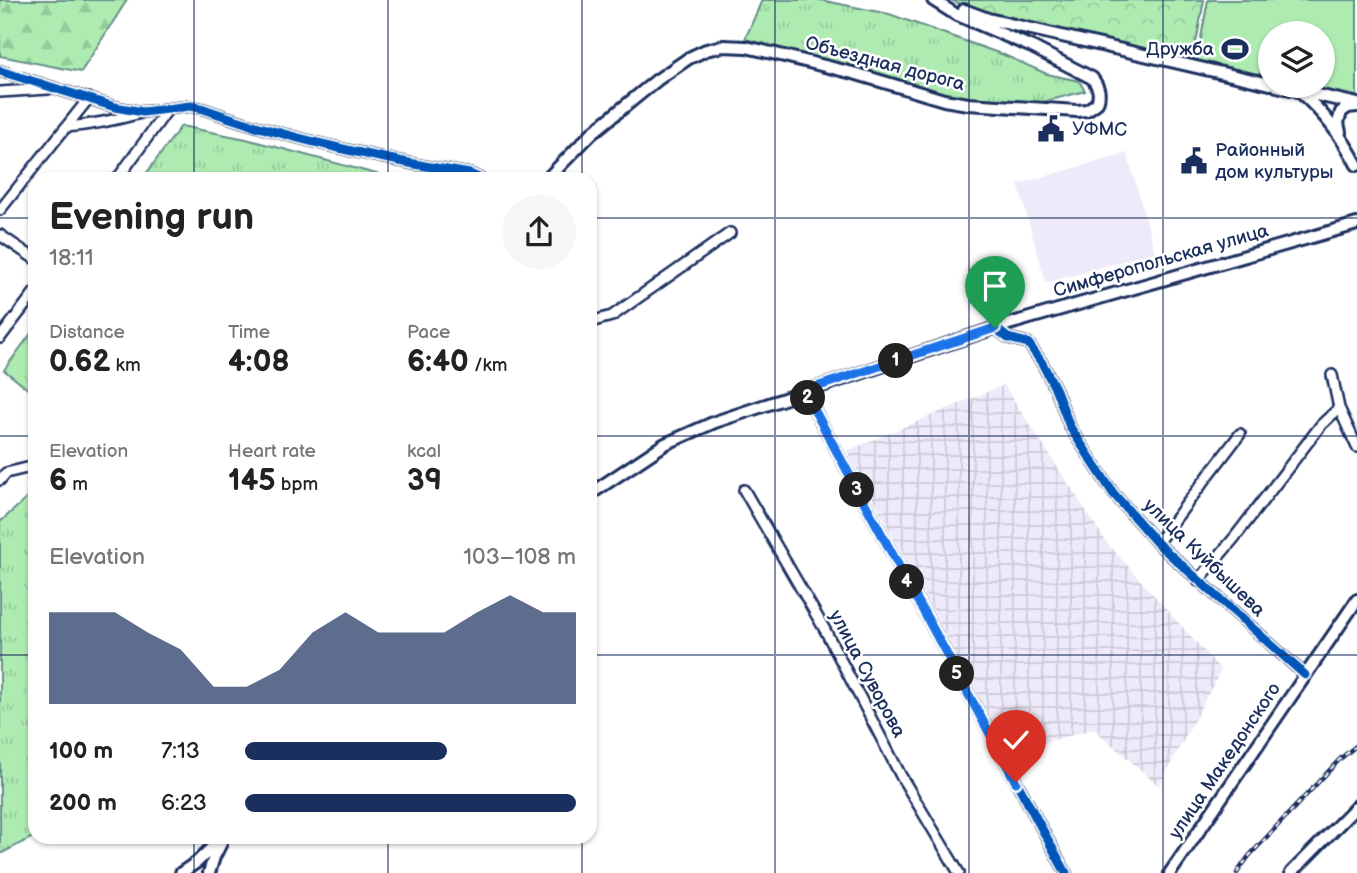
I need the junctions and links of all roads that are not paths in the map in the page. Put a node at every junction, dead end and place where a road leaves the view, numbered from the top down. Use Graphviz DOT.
graph roads {
  1 [pos="934,0"];
  2 [pos="4,72"];
  3 [pos="0,80"];
  4 [pos="1258,81"];
  5 [pos="53,88"];
  6 [pos="0,92"];
  7 [pos="89,98"];
  8 [pos="1307,98"];
  9 [pos="1326,98"];
  10 [pos="1357,105"];
  11 [pos="168,109"];
  12 [pos="143,112"];
  13 [pos="66,127"];
  14 [pos="1341,137"];
  15 [pos="1357,165"];
  16 [pos="30,172"];
  17 [pos="122,172"];
  18 [pos="458,172"];
  19 [pos="554,172"];
  20 [pos="28,175"];
  21 [pos="0,210"];
  22 [pos="1357,224"];
  23 [pos="730,233"];
  24 [pos="0,235"];
  25 [pos="28,254"];
  26 [pos="28,301"];
  27 [pos="597,319"];
  28 [pos="995,328"];
  29 [pos="0,338"];
  30 [pos="1332,375"];
  31 [pos="804,391"];
  32 [pos="1339,408"];
  33 [pos="1240,434"];
  34 [pos="1357,447"];
  35 [pos="28,468"];
  36 [pos="0,480"];
  37 [pos="597,489"];
  38 [pos="744,490"];
  39 [pos="1157,543"];
  40 [pos="1198,580"];
  41 [pos="1357,600"];
  42 [pos="1305,675"];
  43 [pos="1355,812"];
  44 [pos="216,844"];
  45 [pos="220,844"];
  46 [pos="181,873"];
  47 [pos="209,873"];
  48 [pos="959,873"];
  49 [pos="1066,873"];
  50 [pos="1170,873"];
  51 [pos="1291,873"];
  1 -- 4 [label="main road"];
  1 -- 19 [label="main road, Объездная дорога"];
  2 -- 3 [label="street"];
  2 -- 5 [label="street"];
  5 -- 6 [label="street"];
  5 -- 7 [label="street"];
  7 -- 12 [label="street"];
  7 -- 13 [label="street"];
  8 -- 14 [label="main road"];
  9 -- 10 [label="main road"];
  10 -- 14 [label="main road"];
  11 -- 12 [label="street"];
  11 -- 17 [label="street"];
  11 -- 18 [label="street"];
  12 -- 13 [label="street"];
  13 -- 16 [label="street"];
  14 -- 15 [label="main road"];
  20 -- 21 [label="street"];
  22 -- 28 [label="main road, Симферопольская улица"];
  23 -- 27 [label="street"];
  24 -- 25 [label="street"];
  26 -- 29 [label="street"];
  28 -- 31 [label="main road, Симферопольская улица"];
  28 -- 39 [label="street, улица Куйбышева"];
  30 -- 32 [label="street"];
  31 -- 37 [label="main road, Симферопольская улица"];
  31 -- 49 [label="street"];
  32 -- 34 [label="street"];
  32 -- 40 [label="street"];
  33 -- 39 [label="street"];
  35 -- 36 [label="street"];
  38 -- 48 [label="street, улица Суворова"];
  39 -- 40 [label="street, улица Куйбышева"];
  40 -- 42 [label="street, улица Куйбышева"];
  41 -- 42 [label="main road, улица Македонского"];
  42 -- 50 [label="main road, улица Македонского"];
  43 -- 51 [label="main road"];
  44 -- 46 [label="main road"];
  45 -- 47 [label="main road"];
}
